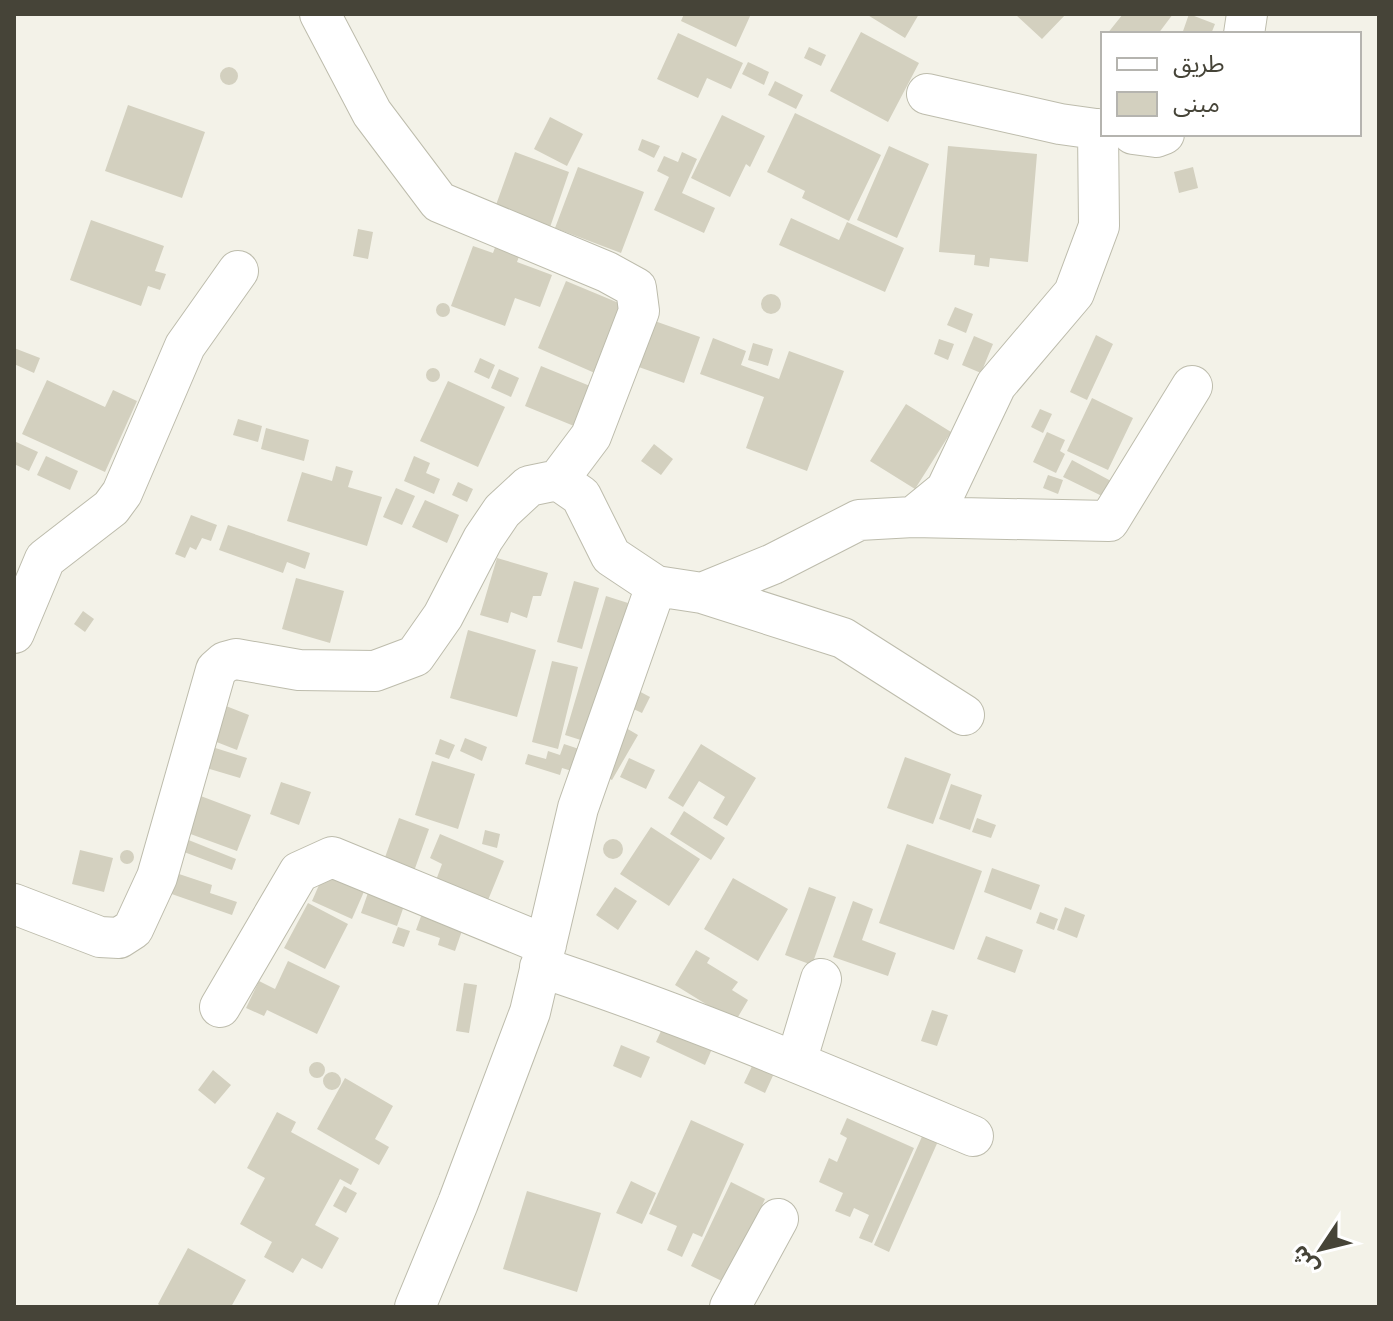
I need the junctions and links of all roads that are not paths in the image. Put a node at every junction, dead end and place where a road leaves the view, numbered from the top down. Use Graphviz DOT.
graph roads {
  1 [pos="320,14"];
  2 [pos="927,94"];
  3 [pos="1101,130"];
  4 [pos="1110,136"];
  5 [pos="238,271"];
  6 [pos="1192,386"];
  7 [pos="558,480"];
  8 [pos="913,517"];
  9 [pos="656,586"];
  10 [pos="702,593"];
  11 [pos="14,633"];
  12 [pos="964,715"];
  13 [pos="14,904"];
  14 [pos="543,956"];
  15 [pos="821,979"];
  16 [pos="220,1007"];
  17 [pos="796,1062"];
  18 [pos="973,1136"];
  19 [pos="778,1219"];
  20 [pos="421,1306"];
  21 [pos="730,1307"];
  1 -- 7 [label="street"];
  2 -- 3 [label="street"];
  4 -- 8 [label="street"];
  5 -- 11 [label="street"];
  6 -- 8 [label="street"];
  7 -- 9 [label="street"];
  7 -- 13 [label="street"];
  8 -- 10 [label="street"];
  9 -- 10 [label="street"];
  9 -- 14 [label="street"];
  10 -- 12 [label="street"];
  14 -- 16 [label="street"];
  14 -- 17 [label="street"];
  14 -- 20 [label="street"];
  15 -- 17 [label="street"];
  17 -- 18 [label="street"];
  19 -- 21 [label="street"];
}
